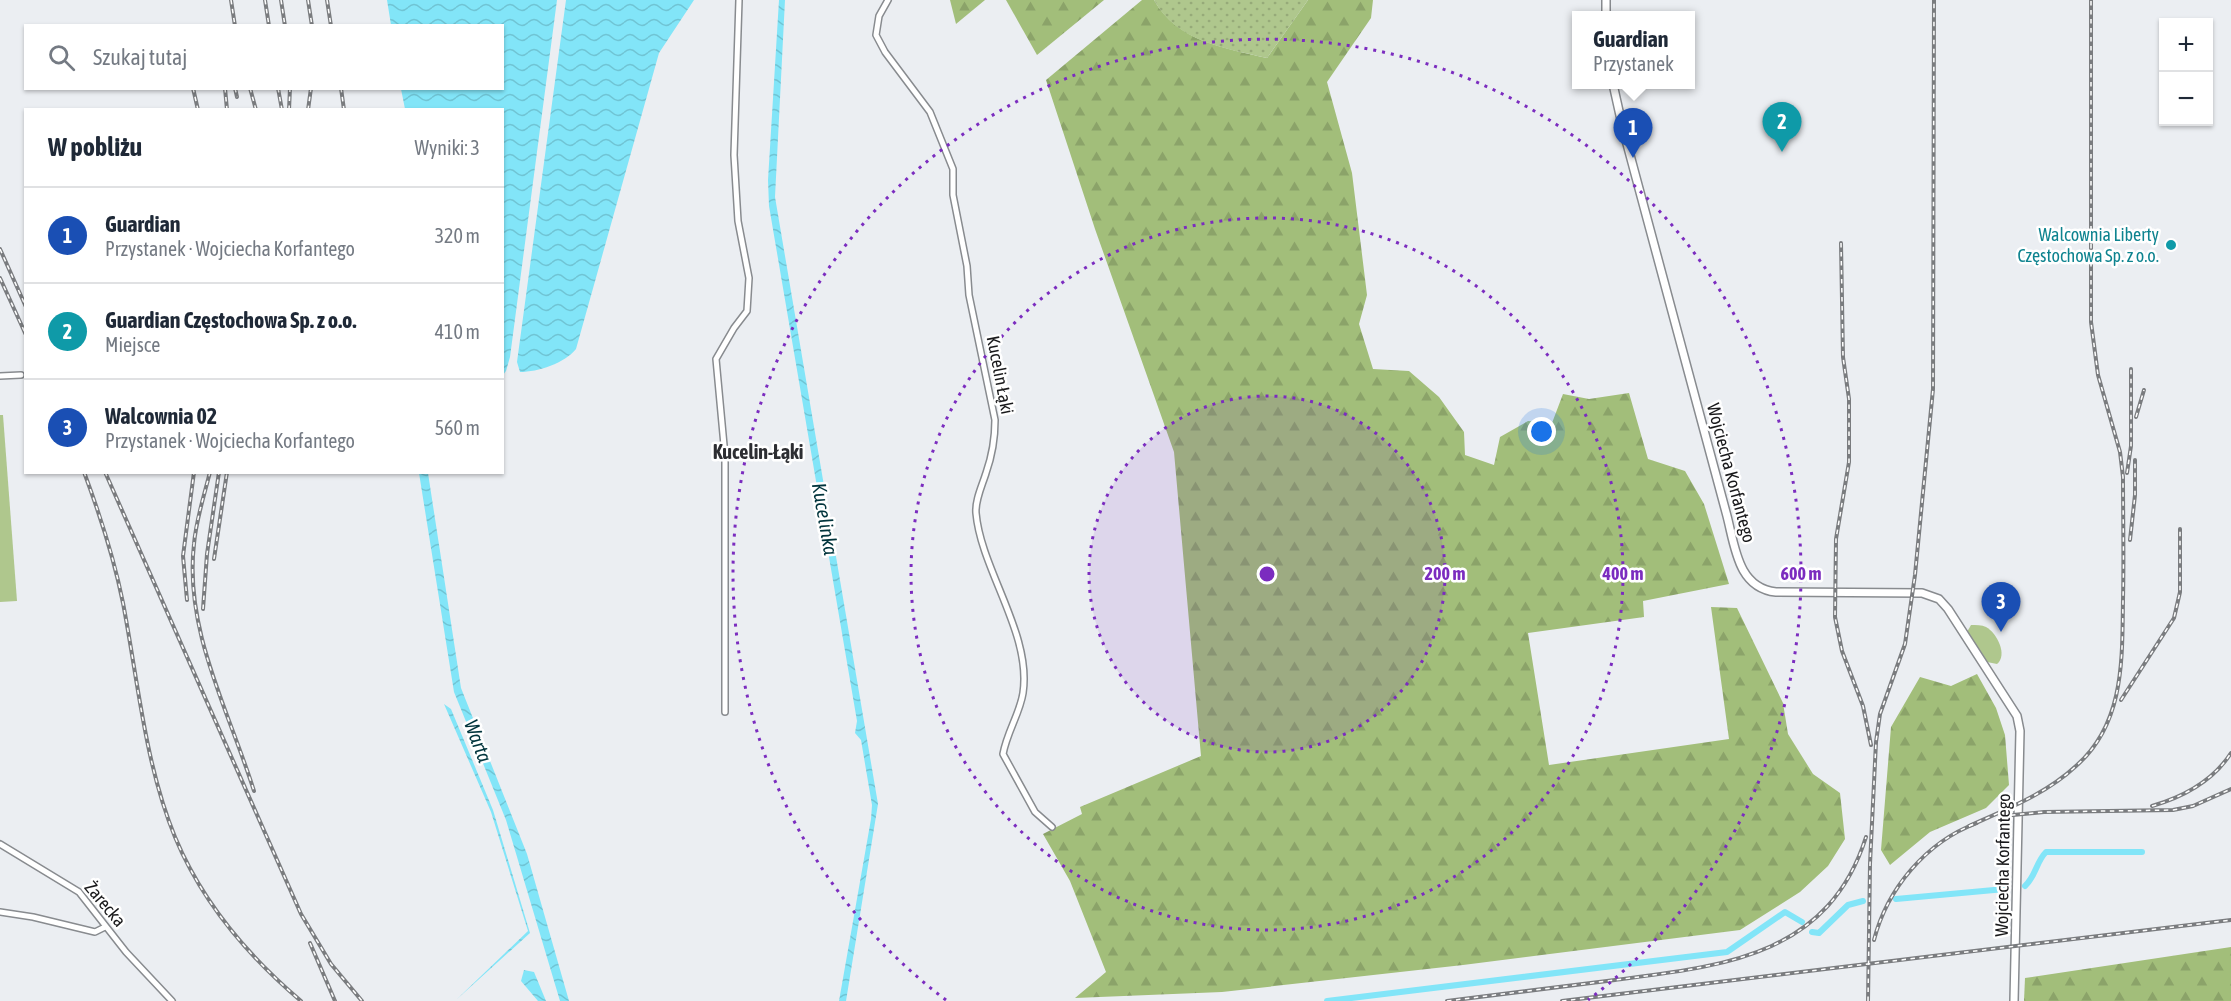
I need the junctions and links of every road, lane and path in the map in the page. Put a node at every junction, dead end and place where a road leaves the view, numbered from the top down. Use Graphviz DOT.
graph roads {
  1 [pos="740,0"];
  2 [pos="888,0"];
  3 [pos="1614,89"];
  4 [pos="21,375"];
  5 [pos="0,376"];
  6 [pos="725,711"];
  7 [pos="1052,827"];
  8 [pos="0,844"];
  9 [pos="0,912"];
  10 [pos="105,927"];
  11 [pos="172,1001"];
  12 [pos="2014,1001"];
  1 -- 6 [label="street"];
  2 -- 7 [label="street, Kucelin Łąki"];
  3 -- 12 [label="street, Wojciecha Korfantego"];
  4 -- 5 [label="street"];
  8 -- 10 [label="street, Żarecka"];
  9 -- 10 [label="street"];
  10 -- 11 [label="street, Żarecka"];
}
